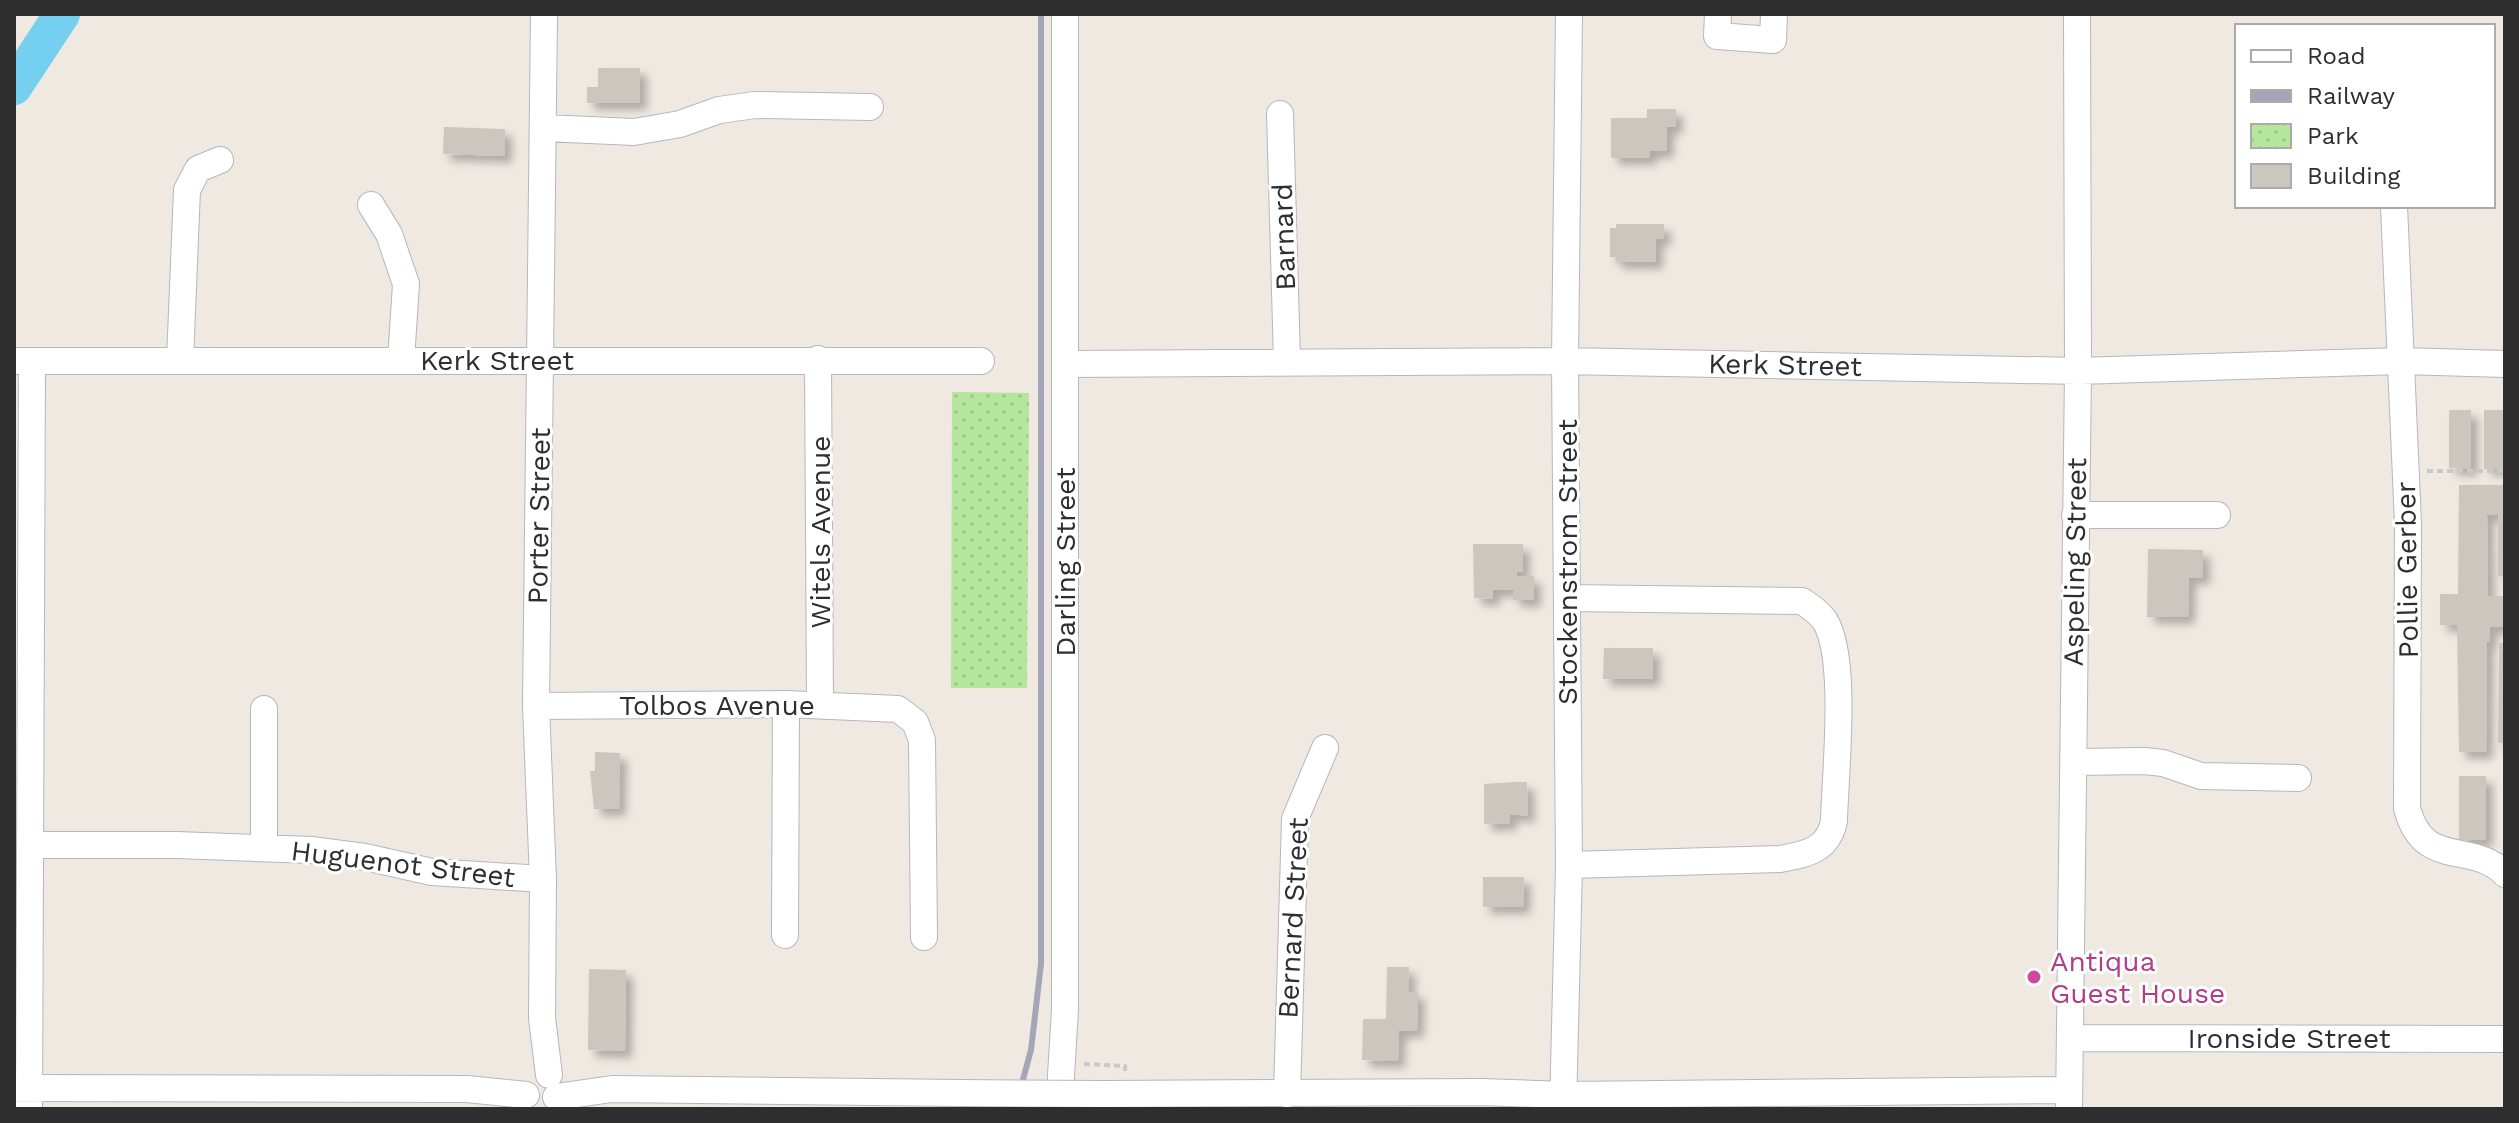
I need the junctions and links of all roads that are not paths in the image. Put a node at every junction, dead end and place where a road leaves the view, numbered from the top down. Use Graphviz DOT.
graph roads {
  1 [pos="544,14"];
  2 [pos="1065,14"];
  3 [pos="1569,14"];
  4 [pos="1718,14"];
  5 [pos="1774,14"];
  6 [pos="2077,14"];
  7 [pos="870,107"];
  8 [pos="1280,114"];
  9 [pos="545,128"];
  10 [pos="220,160"];
  11 [pos="371,205"];
  12 [pos="2394,208"];
  13 [pos="818,359"];
  14 [pos="180,360"];
  15 [pos="401,360"];
  16 [pos="542,360"];
  17 [pos="23,361"];
  18 [pos="981,361"];
  19 [pos="1287,361"];
  20 [pos="1565,361"];
  21 [pos="2401,361"];
  22 [pos="1065,364"];
  23 [pos="2505,364"];
  24 [pos="2078,371"];
  25 [pos="2075,515"];
  26 [pos="2217,515"];
  27 [pos="1567,598"];
  28 [pos="786,704"];
  29 [pos="820,705"];
  30 [pos="536,706"];
  31 [pos="264,709"];
  32 [pos="1325,748"];
  33 [pos="2074,762"];
  34 [pos="2298,778"];
  35 [pos="30,845"];
  36 [pos="264,848"];
  37 [pos="1569,865"];
  38 [pos="2505,874"];
  39 [pos="543,879"];
  40 [pos="785,935"];
  41 [pos="924,937"];
  42 [pos="2072,1038"];
  43 [pos="2505,1039"];
  44 [pos="541,1093"];
  45 [pos="1287,1094"];
  46 [pos="24,1095"];
  47 [pos="221,1099"];
  48 [pos="278,1099"];
  49 [pos="343,1099"];
  50 [pos="2069,1099"];
  51 [pos="1563,1102"];
  52 [pos="1059,1109"];
  1 -- 9 [label="street, Porter Street"];
  2 -- 22 [label="street, Darling Street"];
  3 -- 20 [label="street, Stockenstrom Street"];
  4 -- 5 [label="street"];
  6 -- 24 [label="street, Aspeling Street"];
  7 -- 9 [label="street"];
  8 -- 19 [label="street, Barnard"];
  9 -- 16 [label="street, Porter Street"];
  10 -- 14 [label="street"];
  11 -- 15 [label="street"];
  12 -- 21 [label="street, Pollie Gerber"];
  13 -- 16 [label="street, Kerk Street"];
  13 -- 18 [label="street, Kerk Street"];
  13 -- 29 [label="street, Witels Avenue"];
  14 -- 15 [label="street, Kerk Street"];
  14 -- 17 [label="street, Kerk Street"];
  15 -- 16 [label="street, Kerk Street"];
  16 -- 30 [label="street, Porter Street"];
  17 -- 35 [label="street"];
  19 -- 20 [label="street, Kerk Street"];
  19 -- 22 [label="street, Kerk Street"];
  20 -- 24 [label="street, Kerk Street"];
  20 -- 27 [label="street, Stockenstrom Street"];
  21 -- 23 [label="street, Kerk Street"];
  21 -- 24 [label="street, Kerk Street"];
  21 -- 38 [label="street, Pollie Gerber"];
  22 -- 52 [label="street, Darling Street"];
  24 -- 25 [label="street, Aspeling Street"];
  25 -- 26 [label="street"];
  25 -- 33 [label="street, Aspeling Street"];
  27 -- 37 [label="street, Stockenstrom Street"];
  27 -- 37 [label="street"];
  28 -- 29 [label="street, Tolbos Avenue"];
  28 -- 30 [label="street, Tolbos Avenue"];
  28 -- 40 [label="street"];
  29 -- 41 [label="street, Tolbos Avenue"];
  30 -- 39 [label="street, Porter Street"];
  31 -- 36 [label="street, Huguenot Street"];
  32 -- 45 [label="street, Bernard Street"];
  33 -- 34 [label="street"];
  33 -- 42 [label="street, Aspeling Street"];
  35 -- 36 [label="street, Huguenot Street"];
  35 -- 46 [label="street"];
  36 -- 39 [label="street, Huguenot Street"];
  37 -- 51 [label="street, Stockenstrom Street"];
  39 -- 44 [label="street, Porter Street"];
  42 -- 43 [label="street, Ironside Street"];
  42 -- 50 [label="street, Aspeling Street"];
  44 -- 45 [label="street, bridge"];
  44 -- 49 [label="street"];
  45 -- 51 [label="street"];
  46 -- 47 [label="street"];
  47 -- 48 [label="street"];
  48 -- 49 [label="street"];
  50 -- 51 [label="street"];
}
